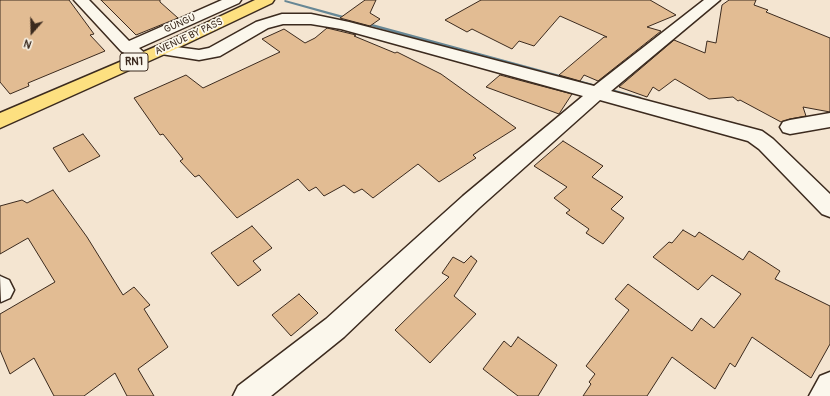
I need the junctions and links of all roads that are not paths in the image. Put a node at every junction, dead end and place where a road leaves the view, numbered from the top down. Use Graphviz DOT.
graph roads {
  1 [pos="81,0"];
  2 [pos="234,0"];
  3 [pos="267,0"];
  4 [pos="713,0"];
  5 [pos="127,48"];
  6 [pos="161,50"];
  7 [pos="142,58"];
  8 [pos="600,92"];
  9 [pos="830,120"];
  10 [pos="0,121"];
  11 [pos="790,127"];
  12 [pos="830,208"];
  13 [pos="830,386"];
  14 [pos="248,396"];
  15 [pos="824,396"];
  1 -- 5 [label="street"];
  2 -- 5 [label="street, GUNGU"];
  3 -- 6 [label="highway, AVENUE BY PASS / RN1"];
  4 -- 8 [label="street"];
  5 -- 7 [label="street"];
  6 -- 7 [label="highway, AVENUE BY PASS / RN1"];
  6 -- 8 [label="street"];
  7 -- 10 [label="highway, AVENUE BY PASS / RN1"];
  8 -- 12 [label="street"];
  8 -- 14 [label="street"];
  9 -- 11 [label="street"];
  13 -- 15 [label="street"];
}
